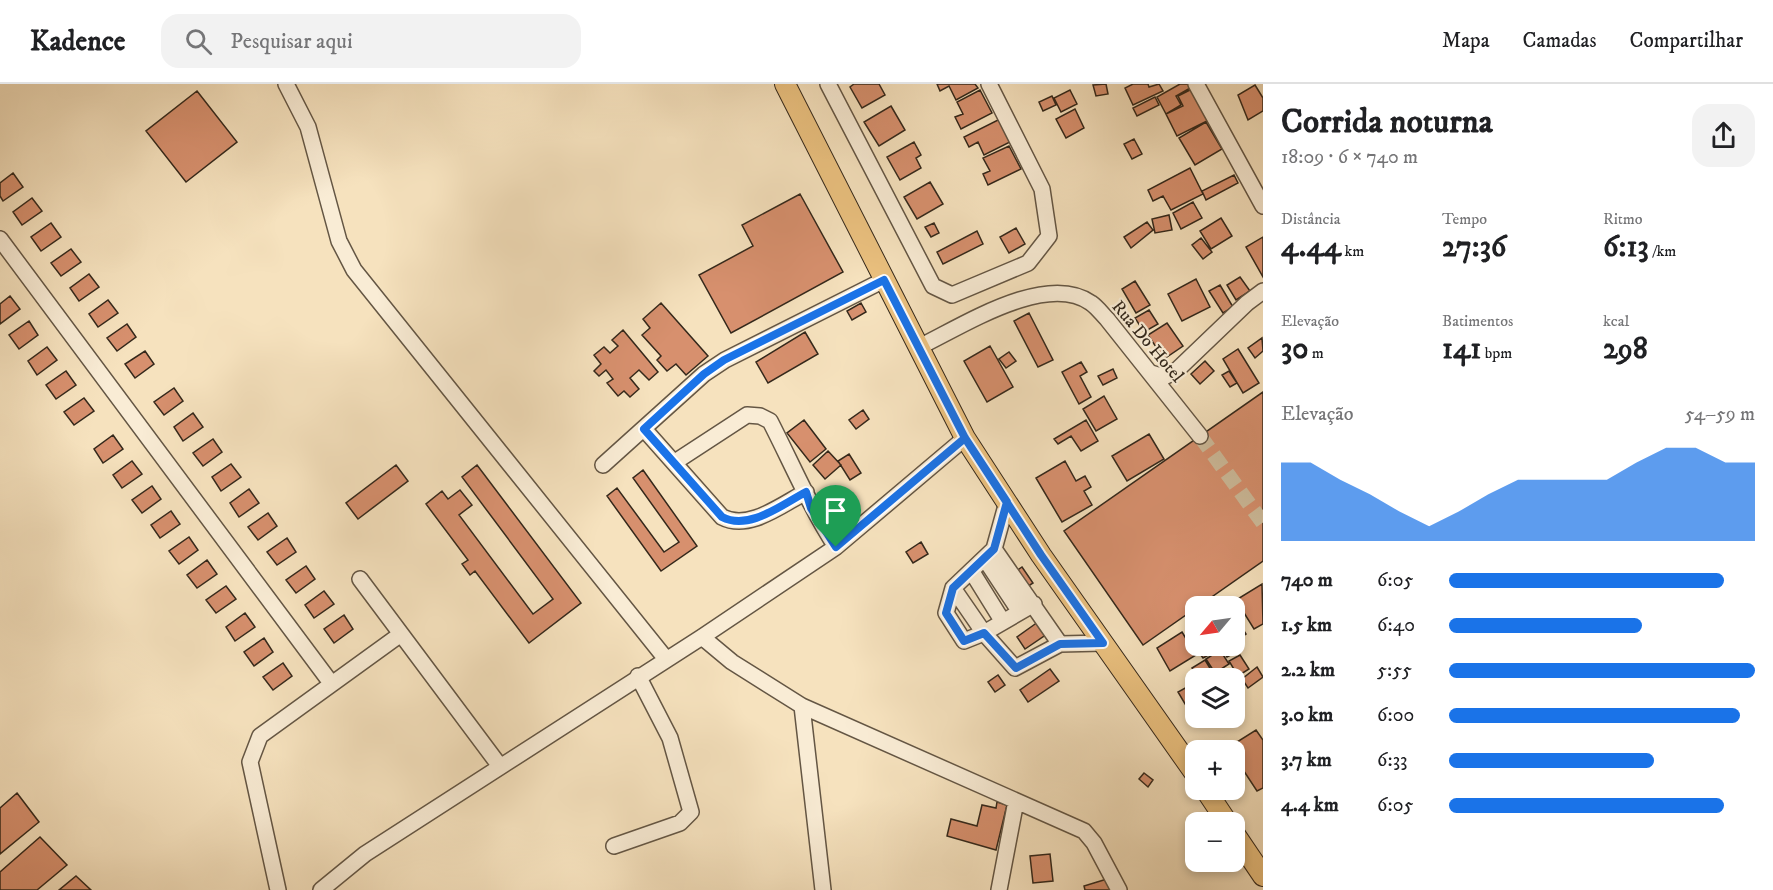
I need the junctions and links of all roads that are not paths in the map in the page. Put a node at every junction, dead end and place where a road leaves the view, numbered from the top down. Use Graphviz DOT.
graph roads {
  1 [pos="286,84"];
  2 [pos="785,84"];
  3 [pos="828,84"];
  4 [pos="989,84"];
  5 [pos="1196,84"];
  6 [pos="1263,206"];
  7 [pos="0,239"];
  8 [pos="884,280"];
  9 [pos="1263,291"];
  10 [pos="919,347"];
  11 [pos="1151,373"];
  12 [pos="644,429"];
  13 [pos="1200,436"];
  14 [pos="965,438"];
  15 [pos="675,462"];
  16 [pos="603,465"];
  17 [pos="806,492"];
  18 [pos="1007,502"];
  19 [pos="836,547"];
  20 [pos="989,554"];
  21 [pos="972,572"];
  22 [pos="360,579"];
  23 [pos="1027,608"];
  24 [pos="1003,622"];
  25 [pos="984,633"];
  26 [pos="401,634"];
  27 [pos="702,637"];
  28 [pos="1103,643"];
  29 [pos="1060,644"];
  30 [pos="666,659"];
  31 [pos="638,676"];
  32 [pos="330,683"];
  33 [pos="802,706"];
  34 [pos="1185,759"];
  35 [pos="499,765"];
  36 [pos="1016,801"];
  37 [pos="614,846"];
  38 [pos="1245,849"];
  39 [pos="1263,876"];
  40 [pos="278,890"];
  41 [pos="321,890"];
  42 [pos="823,890"];
  43 [pos="999,890"];
  44 [pos="1119,890"];
  1 -- 30 [label="street"];
  2 -- 8 [label="main road"];
  3 -- 4 [label="street"];
  5 -- 6 [label="street"];
  7 -- 32 [label="street"];
  8 -- 10 [label="main road"];
  8 -- 12 [label="street"];
  9 -- 11 [label="street"];
  10 -- 11 [label="street, Rua Do Hotel"];
  10 -- 14 [label="main road"];
  11 -- 13 [label="street, Rua Do Hotel"];
  12 -- 15 [label="street"];
  12 -- 16 [label="street"];
  14 -- 18 [label="main road"];
  14 -- 19 [label="street"];
  15 -- 17 [label="street"];
  15 -- 17 [label="street"];
  17 -- 19 [label="street"];
  18 -- 20 [label="street"];
  18 -- 28 [label="main road"];
  19 -- 27 [label="street"];
  20 -- 21 [label="street"];
  20 -- 23 [label="street"];
  21 -- 24 [label="street"];
  21 -- 25 [label="street"];
  22 -- 26 [label="street"];
  23 -- 24 [label="street"];
  23 -- 29 [label="street"];
  24 -- 25 [label="street"];
  25 -- 29 [label="street"];
  26 -- 32 [label="street"];
  26 -- 35 [label="street"];
  27 -- 30 [label="street"];
  27 -- 33 [label="street"];
  28 -- 29 [label="street"];
  28 -- 34 [label="main road"];
  30 -- 31 [label="street"];
  31 -- 35 [label="street"];
  31 -- 37 [label="street"];
  32 -- 40 [label="street"];
  33 -- 36 [label="street"];
  33 -- 42 [label="street"];
  35 -- 41 [label="street"];
  36 -- 43 [label="street"];
  36 -- 44 [label="street"];
  38 -- 39 [label="main road"];
}
